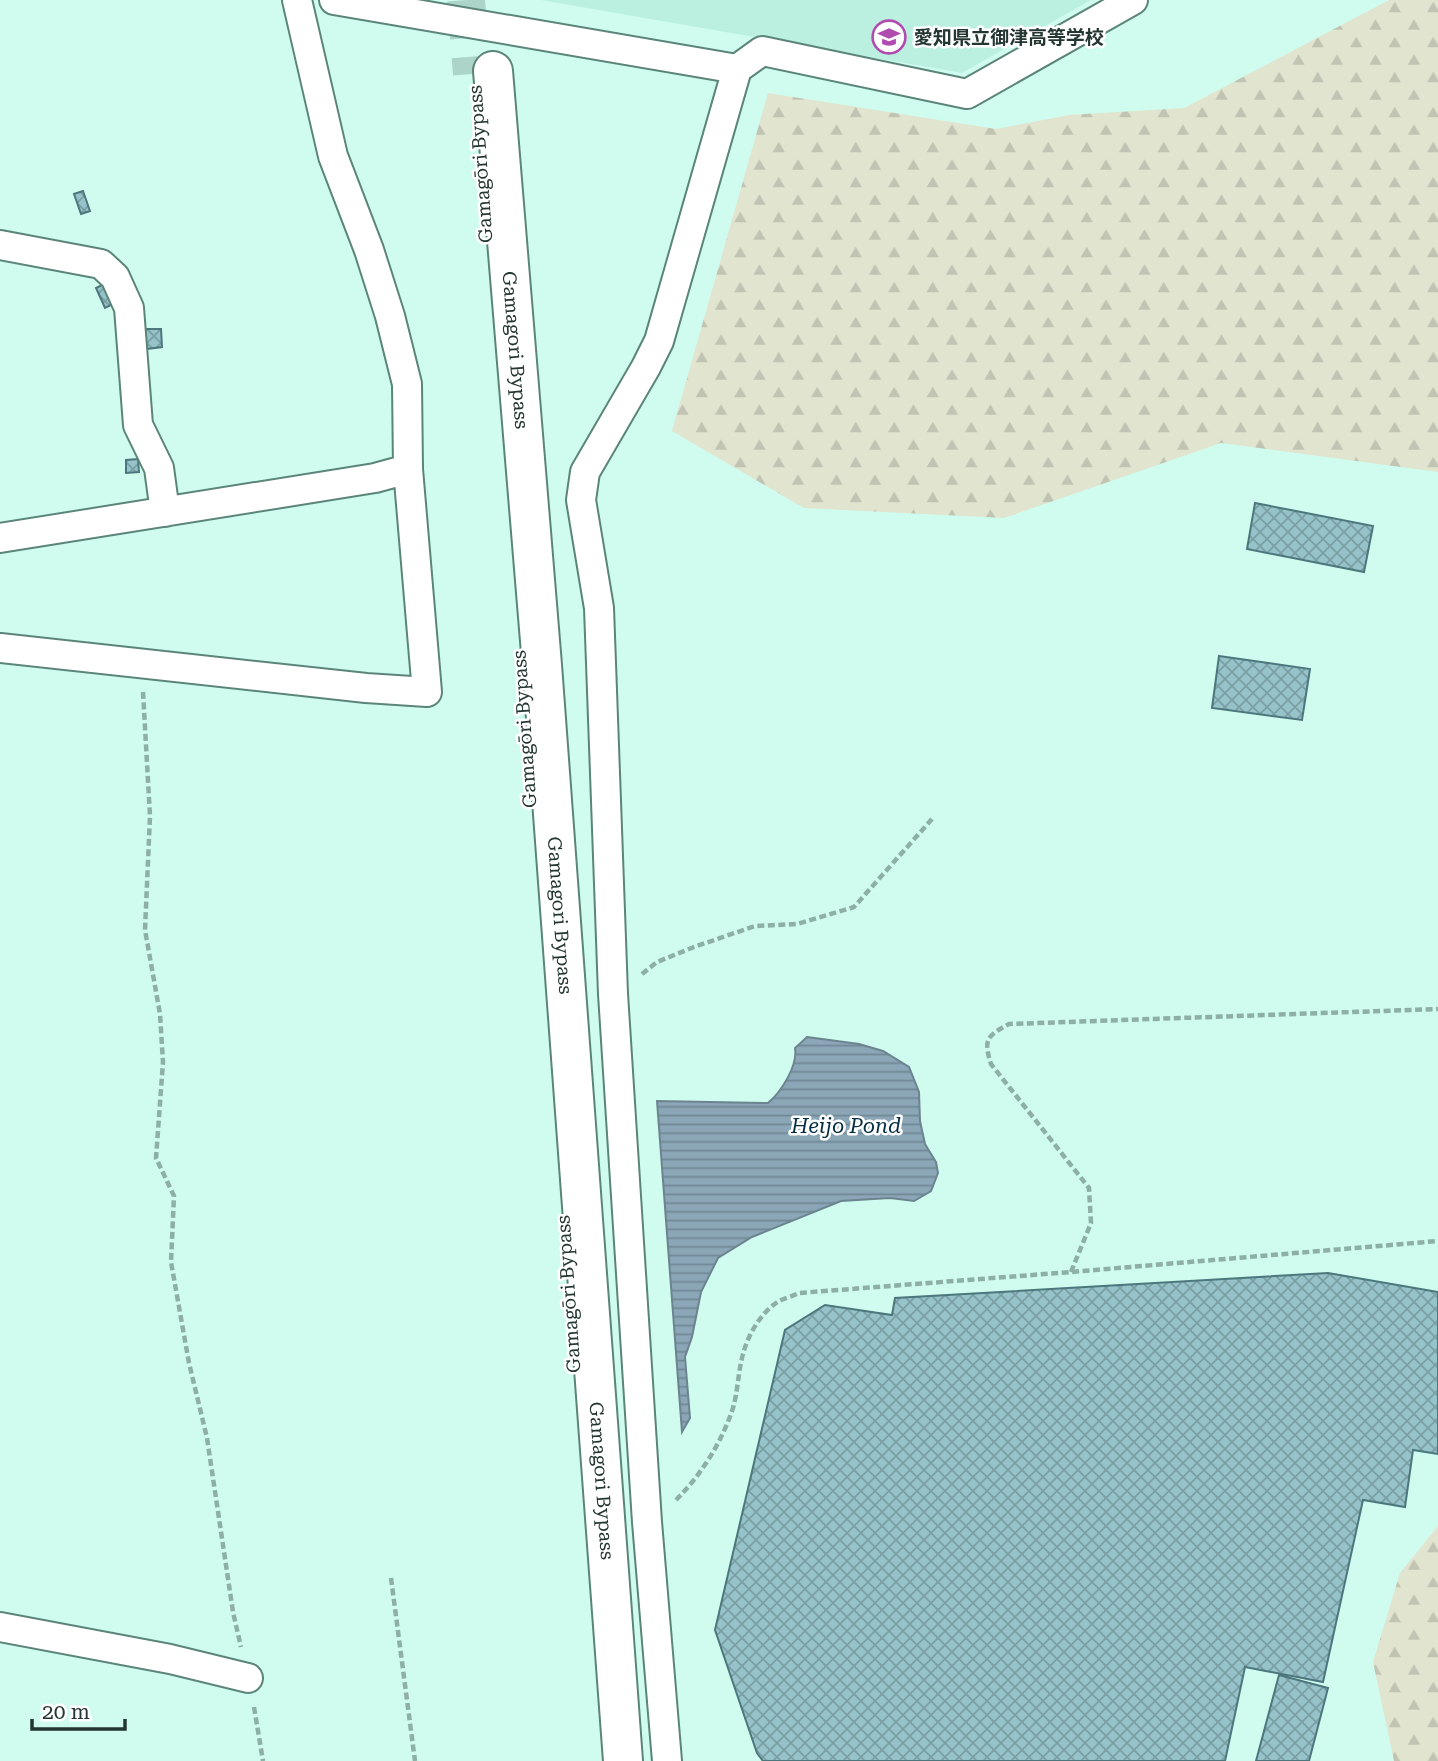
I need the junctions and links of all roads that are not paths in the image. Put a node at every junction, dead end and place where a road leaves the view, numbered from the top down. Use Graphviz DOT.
graph roads {
  1 [pos="297,0"];
  2 [pos="334,0"];
  3 [pos="1133,0"];
  4 [pos="737,69"];
  5 [pos="483,72"];
  6 [pos="0,244"];
  7 [pos="408,470"];
  8 [pos="165,512"];
  9 [pos="0,538"];
  10 [pos="0,649"];
  11 [pos="0,1627"];
  12 [pos="248,1678"];
  13 [pos="605,1761"];
  14 [pos="623,1761"];
  15 [pos="667,1761"];
  1 -- 7 [label="street"];
  2 -- 4 [label="street"];
  3 -- 4 [label="street"];
  4 -- 15 [label="street"];
  5 -- 13 [label="highway, Gamagōri Bypass"];
  5 -- 14 [label="highway, Gamagori Bypass"];
  6 -- 8 [label="street"];
  7 -- 8 [label="street"];
  7 -- 10 [label="street"];
  8 -- 9 [label="street"];
  11 -- 12 [label="street"];
}
